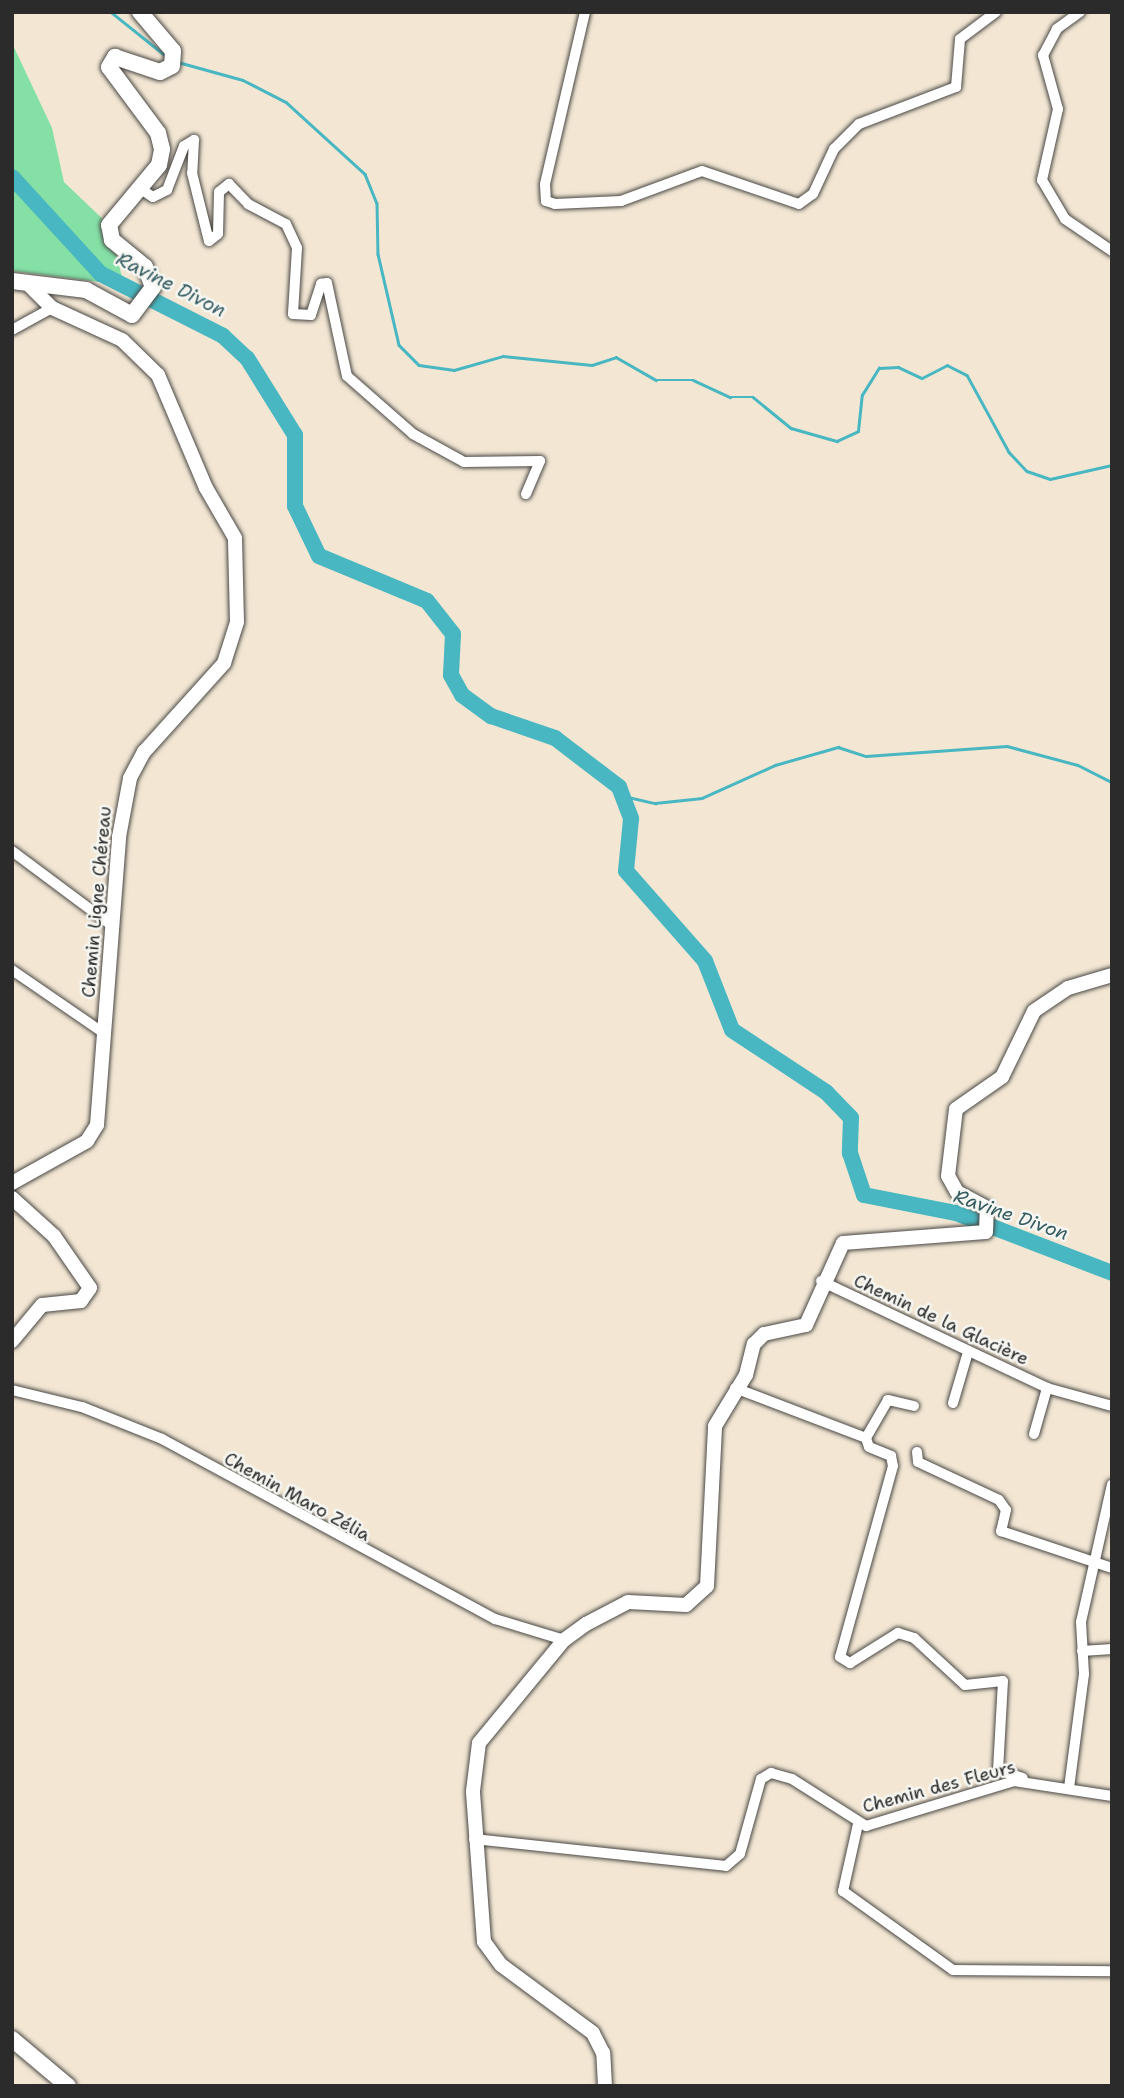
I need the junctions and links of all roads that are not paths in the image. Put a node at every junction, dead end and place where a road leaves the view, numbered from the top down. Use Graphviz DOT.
graph roads {
  1 [pos="140,12"];
  2 [pos="585,12"];
  3 [pos="996,12"];
  4 [pos="1080,12"];
  5 [pos="141,189"];
  6 [pos="1112,251"];
  7 [pos="19,282"];
  8 [pos="52,308"];
  9 [pos="12,330"];
  10 [pos="526,494"];
  11 [pos="12,851"];
  12 [pos="114,927"];
  13 [pos="12,970"];
  14 [pos="1112,975"];
  15 [pos="105,1034"];
  16 [pos="12,1183"];
  17 [pos="12,1198"];
  18 [pos="821,1280"];
  19 [pos="12,1341"];
  20 [pos="968,1352"];
  21 [pos="735,1388"];
  22 [pos="1047,1388"];
  23 [pos="12,1390"];
  24 [pos="953,1403"];
  25 [pos="914,1406"];
  26 [pos="1112,1406"];
  27 [pos="1034,1434"];
  28 [pos="866,1438"];
  29 [pos="917,1452"];
  30 [pos="1112,1484"];
  31 [pos="1096,1566"];
  32 [pos="1112,1568"];
  33 [pos="564,1640"];
  34 [pos="1112,1649"];
  35 [pos="1082,1651"];
  36 [pos="1030,1780"];
  37 [pos="1069,1788"];
  38 [pos="1112,1796"];
  39 [pos="858,1824"];
  40 [pos="474,1839"];
  41 [pos="1112,1971"];
  42 [pos="12,2039"];
  43 [pos="68,2086"];
  44 [pos="605,2086"];
  1 -- 5 [label="main road"];
  2 -- 3 [label="street"];
  4 -- 6 [label="street"];
  5 -- 7 [label="main road"];
  5 -- 10 [label="street"];
  7 -- 8 [label="street, Chemin Ligne Chéreau"];
  8 -- 9 [label="street"];
  8 -- 12 [label="street, Chemin Ligne Chéreau"];
  11 -- 12 [label="street"];
  12 -- 15 [label="street, Chemin Ligne Chéreau"];
  13 -- 15 [label="street"];
  14 -- 18 [label="street"];
  15 -- 16 [label="street, Chemin Ligne Chéreau"];
  17 -- 19 [label="street"];
  18 -- 20 [label="street, Chemin de la Glacière"];
  18 -- 21 [label="street"];
  20 -- 22 [label="street, Chemin de la Glacière"];
  20 -- 24 [label="street"];
  21 -- 28 [label="street"];
  21 -- 33 [label="street"];
  22 -- 26 [label="street, Chemin de la Glacière"];
  22 -- 27 [label="street"];
  23 -- 33 [label="street, Chemin Maro Zélia"];
  25 -- 28 [label="street"];
  28 -- 36 [label="street"];
  29 -- 31 [label="street"];
  30 -- 31 [label="street"];
  31 -- 32 [label="street"];
  31 -- 35 [label="street"];
  33 -- 40 [label="street"];
  34 -- 35 [label="street"];
  35 -- 37 [label="street"];
  36 -- 37 [label="street, Chemin des Fleurs"];
  36 -- 39 [label="street, Chemin des Fleurs"];
  37 -- 38 [label="street, Chemin des Fleurs"];
  39 -- 40 [label="street, Chemin des Fleurs"];
  39 -- 41 [label="street"];
  40 -- 44 [label="street"];
  42 -- 43 [label="main road"];
}
